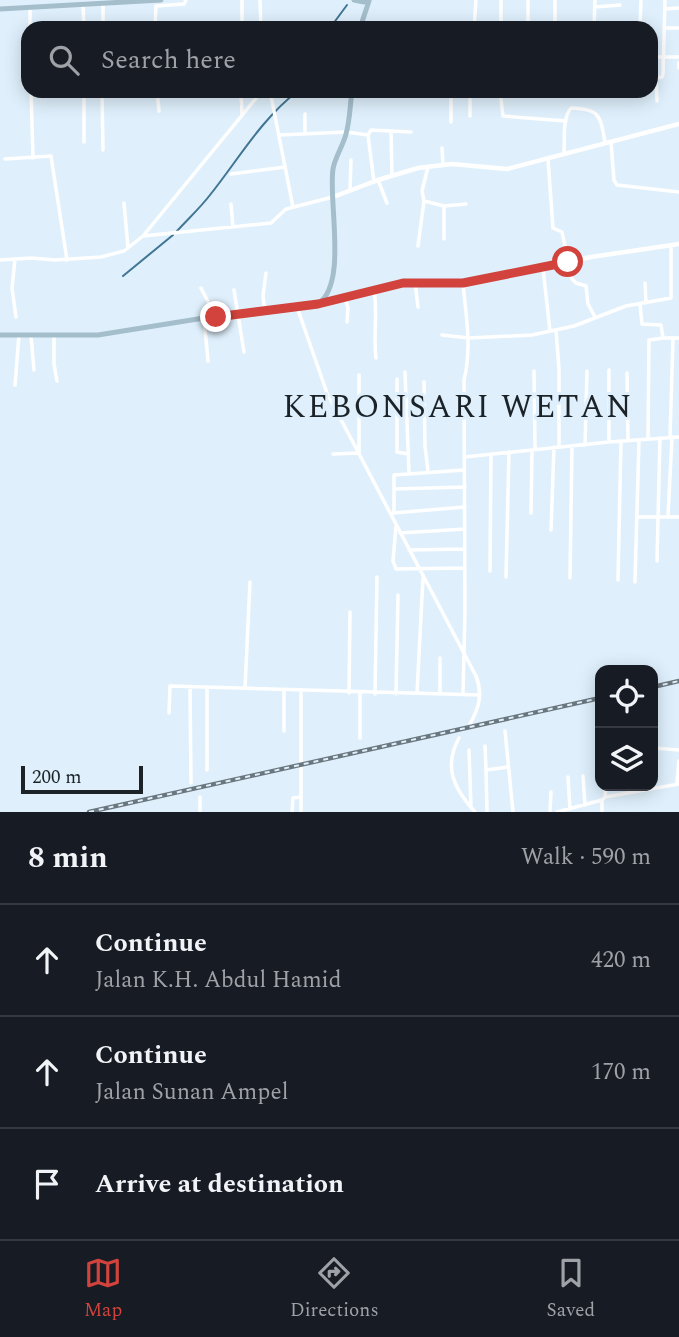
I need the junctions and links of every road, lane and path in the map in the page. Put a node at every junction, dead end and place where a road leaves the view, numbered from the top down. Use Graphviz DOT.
graph roads {
  1 [pos="15,0"];
  2 [pos="186,0"];
  3 [pos="242,0"];
  4 [pos="260,0"];
  5 [pos="369,0"];
  6 [pos="476,0"];
  7 [pos="502,0"];
  8 [pos="528,0"];
  9 [pos="555,0"];
  10 [pos="595,0"];
  11 [pos="641,0"];
  12 [pos="665,0"];
  13 [pos="121,1"];
  14 [pos="356,1"];
  15 [pos="158,2"];
  16 [pos="98,3"];
  17 [pos="32,5"];
  18 [pos="83,5"];
  19 [pos="620,5"];
  20 [pos="595,7"];
  21 [pos="15,8"];
  22 [pos="679,8"];
  23 [pos="0,9"];
  24 [pos="664,9"];
  25 [pos="363,13"];
  26 [pos="84,21"];
  27 [pos="102,21"];
  28 [pos="156,21"];
  29 [pos="242,21"];
  30 [pos="261,21"];
  31 [pos="361,21"];
  32 [pos="474,21"];
  33 [pos="501,21"];
  34 [pos="528,21"];
  35 [pos="555,21"];
  36 [pos="594,21"];
  37 [pos="640,21"];
  38 [pos="664,28"];
  39 [pos="679,28"];
  40 [pos="658,57"];
  41 [pos="663,57"];
  42 [pos="679,57"];
  43 [pos="679,62"];
  44 [pos="679,68"];
  45 [pos="658,77"];
  46 [pos="32,98"];
  47 [pos="84,98"];
  48 [pos="102,98"];
  49 [pos="158,98"];
  50 [pos="241,98"];
  51 [pos="256,98"];
  52 [pos="272,98"];
  53 [pos="351,98"];
  54 [pos="452,98"];
  55 [pos="470,98"];
  56 [pos="501,98"];
  57 [pos="657,98"];
  58 [pos="657,101"];
  59 [pos="159,111"];
  60 [pos="305,114"];
  61 [pos="242,115"];
  62 [pos="470,116"];
  63 [pos="566,121"];
  64 [pos="451,122"];
  65 [pos="679,124"];
  66 [pos="391,131"];
  67 [pos="346,132"];
  68 [pos="411,132"];
  69 [pos="305,134"];
  70 [pos="280,135"];
  71 [pos="368,135"];
  72 [pos="608,141"];
  73 [pos="84,142"];
  74 [pos="442,148"];
  75 [pos="103,150"];
  76 [pos="564,153"];
  77 [pos="33,158"];
  78 [pos="5,159"];
  79 [pos="548,159"];
  80 [pos="351,160"];
  81 [pos="443,165"];
  82 [pos="285,167"];
  83 [pos="428,167"];
  84 [pos="231,174"];
  85 [pos="392,176"];
  86 [pos="376,181"];
  87 [pos="350,190"];
  88 [pos="679,192"];
  89 [pos="333,197"];
  90 [pos="424,201"];
  91 [pos="124,203"];
  92 [pos="387,203"];
  93 [pos="231,204"];
  94 [pos="466,204"];
  95 [pos="444,206"];
  96 [pos="293,207"];
  97 [pos="233,227"];
  98 [pos="143,236"];
  99 [pos="444,239"];
  100 [pos="679,244"];
  101 [pos="671,245"];
  102 [pos="418,246"];
  103 [pos="128,248"];
  104 [pos="15,259"];
  105 [pos="0,260"];
  106 [pos="67,260"];
  107 [pos="568,262"];
  108 [pos="543,268"];
  109 [pos="266,273"];
  110 [pos="415,282"];
  111 [pos="463,283"];
  112 [pos="645,283"];
  113 [pos="201,288"];
  114 [pos="234,290"];
  115 [pos="374,290"];
  116 [pos="329,291"];
  117 [pos="345,298"];
  118 [pos="337,300"];
  119 [pos="643,303"];
  120 [pos="318,304"];
  121 [pos="297,307"];
  122 [pos="418,307"];
  123 [pos="265,311"];
  124 [pos="238,314"];
  125 [pos="16,317"];
  126 [pos="216,317"];
  127 [pos="204,318"];
  128 [pos="596,318"];
  129 [pos="347,322"];
  130 [pos="556,330"];
  131 [pos="550,331"];
  132 [pos="0,335"];
  133 [pos="19,335"];
  134 [pos="54,335"];
  135 [pos="442,335"];
  136 [pos="31,336"];
  137 [pos="469,338"];
  138 [pos="663,338"];
  139 [pos="676,338"];
  140 [pos="244,352"];
  141 [pos="376,358"];
  142 [pos="208,360"];
  143 [pos="34,370"];
  144 [pos="609,370"];
  145 [pos="534,371"];
  146 [pos="587,371"];
  147 [pos="405,372"];
  148 [pos="627,373"];
  149 [pos="359,375"];
  150 [pos="397,379"];
  151 [pos="57,381"];
  152 [pos="424,382"];
  153 [pos="16,385"];
  154 [pos="671,437"];
  155 [pos="679,437"];
  156 [pos="660,438"];
  157 [pos="648,439"];
  158 [pos="628,440"];
  159 [pos="639,440"];
  160 [pos="621,441"];
  161 [pos="610,442"];
  162 [pos="585,444"];
  163 [pos="572,446"];
  164 [pos="557,447"];
  165 [pos="534,449"];
  166 [pos="509,452"];
  167 [pos="359,453"];
  168 [pos="332,454"];
  169 [pos="408,454"];
  170 [pos="491,454"];
  171 [pos="464,457"];
  172 [pos="464,470"];
  173 [pos="428,471"];
  174 [pos="409,472"];
  175 [pos="465,487"];
  176 [pos="394,489"];
  177 [pos="465,507"];
  178 [pos="392,513"];
  179 [pos="531,513"];
  180 [pos="668,516"];
  181 [pos="679,516"];
  182 [pos="637,517"];
  183 [pos="659,517"];
  184 [pos="396,524"];
  185 [pos="465,529"];
  186 [pos="551,530"];
  187 [pos="400,533"];
  188 [pos="464,549"];
  189 [pos="409,550"];
  190 [pos="657,561"];
  191 [pos="465,568"];
  192 [pos="418,569"];
  193 [pos="491,571"];
  194 [pos="423,576"];
  195 [pos="377,577"];
  196 [pos="506,577"];
  197 [pos="570,578"];
  198 [pos="618,580"];
  199 [pos="250,582"];
  200 [pos="635,582"];
  201 [pos="398,595"];
  202 [pos="350,612"];
  203 [pos="465,655"];
  204 [pos="440,658"];
  205 [pos="190,687"];
  206 [pos="207,687"];
  207 [pos="245,689"];
  208 [pos="284,691"];
  209 [pos="301,691"];
  210 [pos="440,692"];
  211 [pos="349,693"];
  212 [pos="360,693"];
  213 [pos="463,693"];
  214 [pos="374,694"];
  215 [pos="396,694"];
  216 [pos="417,694"];
  217 [pos="480,695"];
  218 [pos="169,713"];
  219 [pos="470,724"];
  220 [pos="284,731"];
  221 [pos="505,731"];
  222 [pos="360,738"];
  223 [pos="459,738"];
  224 [pos="485,746"];
  225 [pos="658,748"];
  226 [pos="469,750"];
  227 [pos="679,750"];
  228 [pos="679,761"];
  229 [pos="508,767"];
  230 [pos="206,770"];
  231 [pos="486,770"];
  232 [pos="568,776"];
  233 [pos="583,776"];
  234 [pos="191,783"];
  235 [pos="678,784"];
  236 [pos="658,786"];
  237 [pos="605,791"];
  238 [pos="635,791"];
  239 [pos="551,792"];
  240 [pos="200,797"];
  241 [pos="300,797"];
  242 [pos="604,799"];
  243 [pos="585,805"];
  244 [pos="570,809"];
  245 [pos="473,810"];
  246 [pos="200,812"];
  247 [pos="292,812"];
  248 [pos="301,812"];
  249 [pos="487,812"];
  250 [pos="513,812"];
  251 [pos="550,812"];
  252 [pos="557,812"];
  253 [pos="602,812"];
  1 -- 21 [label="street"];
  2 -- 15 [label="street"];
  3 -- 29 [label="street"];
  4 -- 30 [label="street"];
  5 -- 14 [label="main road"];
  5 -- 25 [label="main road"];
  6 -- 32 [label="street"];
  7 -- 33 [label="street"];
  8 -- 34 [label="street"];
  9 -- 35 [label="street"];
  10 -- 20 [label="street"];
  11 -- 37 [label="street"];
  12 -- 24 [label="street"];
  13 -- 15 [label="main road"];
  13 -- 16 [label="main road"];
  14 -- 25 [label="main road"];
  15 -- 28 [label="street"];
  16 -- 18 [label="main road"];
  16 -- 27 [label="street"];
  17 -- 18 [label="main road"];
  17 -- 21 [label="main road"];
  18 -- 26 [label="street"];
  19 -- 20 [label="street"];
  20 -- 36 [label="street"];
  21 -- 23 [label="main road"];
  22 -- 24 [label="street"];
  24 -- 38 [label="street"];
  25 -- 31 [label="main road"];
  38 -- 39 [label="street"];
  38 -- 41 [label="street"];
  40 -- 41 [label="street"];
  41 -- 42 [label="street"];
  41 -- 45 [label="street"];
  43 -- 44 [label="street"];
  46 -- 77 [label="street"];
  47 -- 73 [label="street"];
  48 -- 75 [label="street"];
  49 -- 59 [label="street"];
  50 -- 61 [label="street"];
  51 -- 61 [label="street"];
  52 -- 70 [label="street"];
  53 -- 67 [label="main road"];
  54 -- 64 [label="street"];
  55 -- 62 [label="street"];
  56 -- 63 [label="street"];
  57 -- 58 [label="street"];
  60 -- 69 [label="street"];
  61 -- 98 [label="street"];
  63 -- 72 [label="street"];
  63 -- 76 [label="street"];
  65 -- 72 [label="street"];
  66 -- 68 [label="street"];
  66 -- 71 [label="street"];
  66 -- 85 [label="street"];
  67 -- 69 [label="street"];
  67 -- 71 [label="street"];
  67 -- 89 [label="main road"];
  69 -- 70 [label="street"];
  70 -- 82 [label="street"];
  71 -- 86 [label="street"];
  72 -- 76 [label="street"];
  72 -- 88 [label="street"];
  74 -- 81 [label="street"];
  76 -- 79 [label="street"];
  77 -- 78 [label="street"];
  77 -- 106 [label="street"];
  79 -- 81 [label="street"];
  79 -- 107 [label="street"];
  80 -- 87 [label="street"];
  81 -- 83 [label="street"];
  82 -- 84 [label="street"];
  82 -- 96 [label="street"];
  83 -- 85 [label="street"];
  83 -- 90 [label="street"];
  85 -- 86 [label="street"];
  86 -- 87 [label="street"];
  86 -- 92 [label="street"];
  87 -- 89 [label="street"];
  89 -- 96 [label="street"];
  89 -- 116 [label="main road"];
  90 -- 95 [label="street"];
  90 -- 102 [label="street"];
  91 -- 103 [label="street"];
  93 -- 97 [label="street"];
  94 -- 95 [label="street"];
  95 -- 99 [label="street"];
  96 -- 97 [label="street"];
  97 -- 98 [label="street"];
  98 -- 103 [label="street"];
  100 -- 101 [label="street"];
  101 -- 107 [label="street"];
  101 -- 119 [label="street"];
  103 -- 106 [label="street"];
  104 -- 105 [label="street"];
  104 -- 106 [label="street"];
  104 -- 125 [label="street"];
  107 -- 108 [label="street"];
  107 -- 128 [label="street"];
  108 -- 111 [label="street"];
  108 -- 131 [label="street"];
  109 -- 123 [label="street"];
  110 -- 111 [label="street"];
  110 -- 115 [label="street"];
  110 -- 122 [label="street"];
  111 -- 137 [label="street"];
  112 -- 119 [label="street"];
  113 -- 126 [label="street"];
  114 -- 124 [label="street"];
  115 -- 117 [label="street"];
  115 -- 141 [label="street"];
  116 -- 118 [label="street"];
  116 -- 120 [label="main road"];
  117 -- 118 [label="street"];
  117 -- 129 [label="street"];
  118 -- 120 [label="street"];
  119 -- 128 [label="street"];
  119 -- 138 [label="street"];
  120 -- 121 [label="main road"];
  121 -- 123 [label="main road"];
  121 -- 167 [label="street"];
  123 -- 124 [label="main road"];
  124 -- 126 [label="main road"];
  124 -- 140 [label="street"];
  126 -- 127 [label="main road"];
  127 -- 134 [label="main road"];
  127 -- 142 [label="street"];
  128 -- 130 [label="street"];
  130 -- 131 [label="street"];
  130 -- 164 [label="street"];
  131 -- 137 [label="street"];
  132 -- 133 [label="main road"];
  133 -- 136 [label="main road"];
  133 -- 153 [label="street"];
  134 -- 136 [label="main road"];
  134 -- 151 [label="street"];
  135 -- 137 [label="street"];
  136 -- 143 [label="street"];
  137 -- 171 [label="street"];
  138 -- 139 [label="street"];
  138 -- 157 [label="street"];
  139 -- 154 [label="street"];
  144 -- 161 [label="street"];
  145 -- 165 [label="street"];
  146 -- 162 [label="street"];
  147 -- 169 [label="street"];
  148 -- 158 [label="street"];
  149 -- 167 [label="street"];
  150 -- 169 [label="street"];
  152 -- 173 [label="street"];
  154 -- 155 [label="street"];
  154 -- 156 [label="street"];
  154 -- 180 [label="street"];
  156 -- 157 [label="street"];
  156 -- 183 [label="street"];
  157 -- 159 [label="street"];
  158 -- 159 [label="street"];
  158 -- 160 [label="street"];
  159 -- 182 [label="street"];
  160 -- 161 [label="street"];
  160 -- 198 [label="street"];
  161 -- 162 [label="street"];
  162 -- 163 [label="street"];
  163 -- 164 [label="street"];
  163 -- 197 [label="street"];
  164 -- 165 [label="street"];
  164 -- 186 [label="street"];
  165 -- 166 [label="street"];
  165 -- 179 [label="street"];
  166 -- 170 [label="street"];
  166 -- 196 [label="street"];
  167 -- 168 [label="street"];
  167 -- 178 [label="street"];
  169 -- 174 [label="street"];
  170 -- 171 [label="street"];
  170 -- 193 [label="street"];
  171 -- 172 [label="street"];
  172 -- 173 [label="street"];
  172 -- 175 [label="street"];
  173 -- 174 [label="street"];
  174 -- 176 [label="street"];
  175 -- 176 [label="street"];
  175 -- 177 [label="street"];
  176 -- 178 [label="street"];
  177 -- 178 [label="street"];
  177 -- 185 [label="street"];
  178 -- 184 [label="street"];
  180 -- 181 [label="street"];
  180 -- 183 [label="street"];
  182 -- 183 [label="street"];
  182 -- 200 [label="street"];
  183 -- 190 [label="street"];
  184 -- 187 [label="street"];
  184 -- 192 [label="street"];
  185 -- 187 [label="street"];
  185 -- 188 [label="street"];
  187 -- 189 [label="street"];
  188 -- 189 [label="street"];
  188 -- 191 [label="street"];
  189 -- 192 [label="street"];
  191 -- 192 [label="street"];
  191 -- 203 [label="street"];
  192 -- 194 [label="street"];
  194 -- 203 [label="street"];
  194 -- 216 [label="street"];
  195 -- 214 [label="street"];
  199 -- 207 [label="street"];
  201 -- 215 [label="street"];
  202 -- 211 [label="street"];
  203 -- 213 [label="street"];
  203 -- 217 [label="street"];
  204 -- 210 [label="street"];
  205 -- 206 [label="street"];
  205 -- 218 [label="street"];
  205 -- 234 [label="street"];
  206 -- 207 [label="street"];
  206 -- 230 [label="street"];
  207 -- 208 [label="street"];
  208 -- 209 [label="street"];
  208 -- 220 [label="street"];
  209 -- 211 [label="street"];
  209 -- 241 [label="street"];
  210 -- 213 [label="street"];
  210 -- 216 [label="street"];
  211 -- 212 [label="street"];
  212 -- 214 [label="street"];
  212 -- 222 [label="street"];
  213 -- 217 [label="street"];
  214 -- 215 [label="street"];
  215 -- 216 [label="street"];
  217 -- 219 [label="street"];
  221 -- 229 [label="street"];
  223 -- 245 [label="street"];
  224 -- 231 [label="street"];
  225 -- 227 [label="street"];
  226 -- 245 [label="street"];
  228 -- 235 [label="street"];
  229 -- 231 [label="street"];
  229 -- 250 [label="street"];
  231 -- 249 [label="street"];
  232 -- 244 [label="street"];
  233 -- 243 [label="street"];
  235 -- 236 [label="street"];
  237 -- 242 [label="street"];
  238 -- 242 [label="street"];
  239 -- 251 [label="street"];
  240 -- 246 [label="street"];
  241 -- 247 [label="street"];
  241 -- 248 [label="street"];
  242 -- 243 [label="street"];
  242 -- 253 [label="street"];
  243 -- 244 [label="street"];
  244 -- 252 [label="street"];
}
